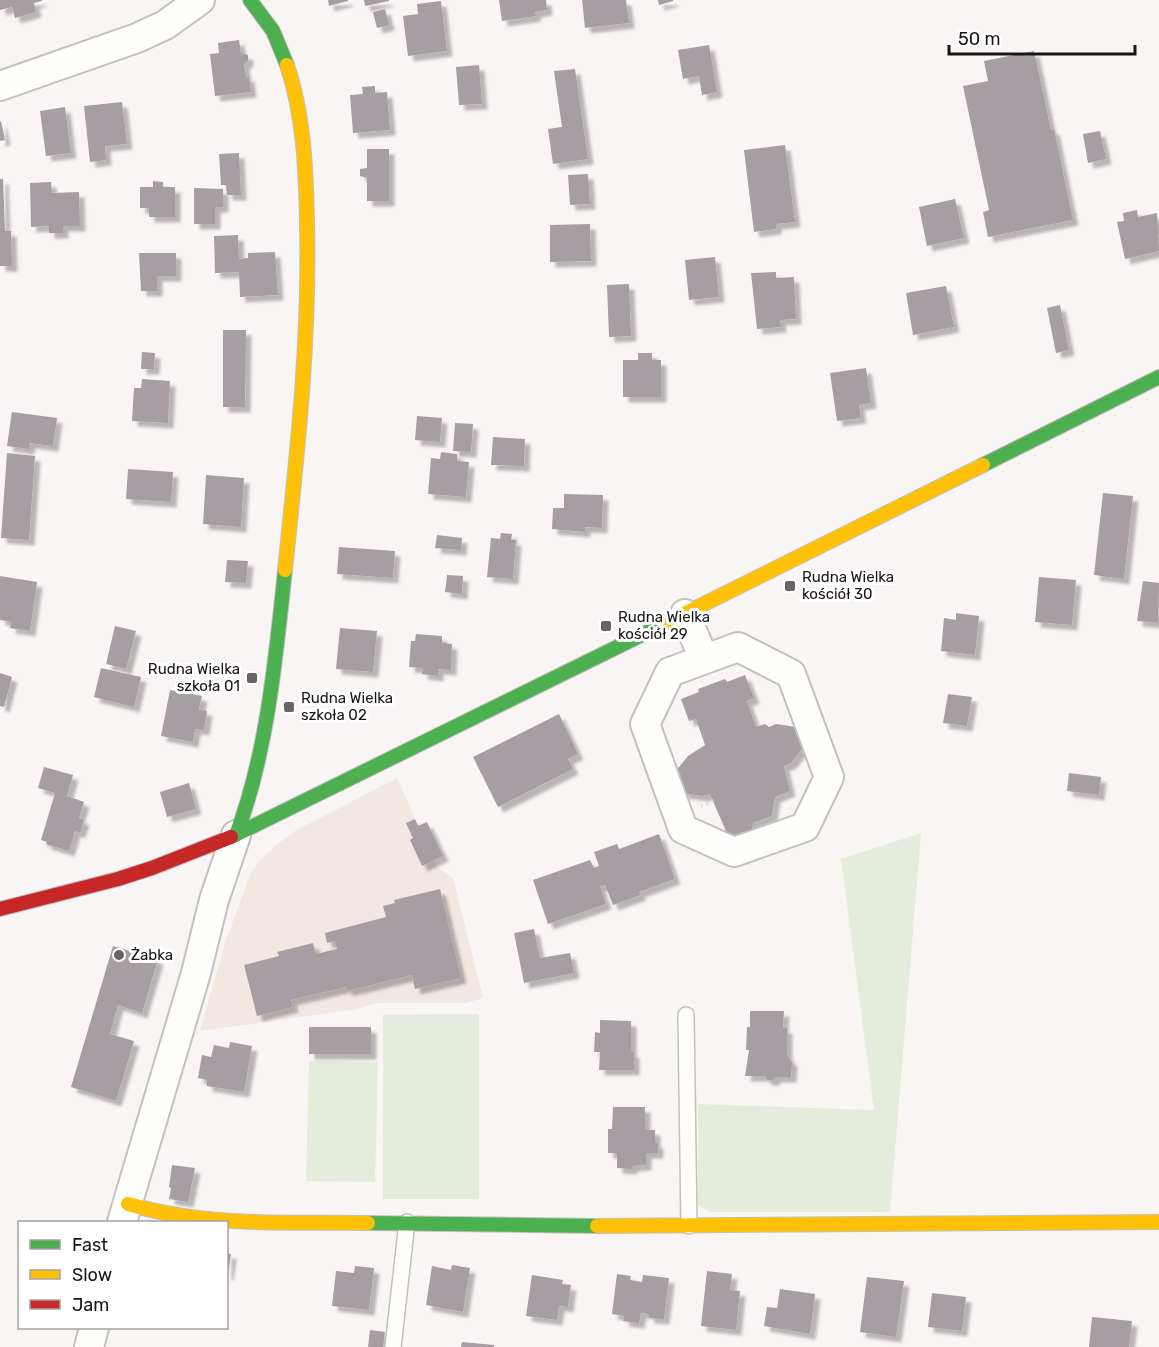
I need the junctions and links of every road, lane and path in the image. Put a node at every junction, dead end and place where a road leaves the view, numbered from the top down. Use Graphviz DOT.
graph roads {
  1 [pos="200,0"];
  2 [pos="250,0"];
  3 [pos="0,86"];
  4 [pos="1159,377"];
  5 [pos="685,614"];
  6 [pos="704,659"];
  7 [pos="236,836"];
  8 [pos="0,909"];
  9 [pos="687,1015"];
  10 [pos="125,1213"];
  11 [pos="407,1222"];
  12 [pos="1159,1222"];
  13 [pos="689,1226"];
  14 [pos="94,1329"];
  15 [pos="89,1347"];
  16 [pos="393,1347"];
  1 -- 3 [label="street"];
  2 -- 7 [label="street"];
  4 -- 5 [label="street"];
  5 -- 6 [label="street"];
  5 -- 7 [label="street"];
  6 -- 6 [label="street"];
  7 -- 8 [label="street"];
  7 -- 10 [label="street"];
  9 -- 13 [label="lane"];
  10 -- 11 [label="street"];
  11 -- 13 [label="street"];
  11 -- 16 [label="lane"];
  12 -- 13 [label="street"];
  14 -- 15 [label="street"];
}
